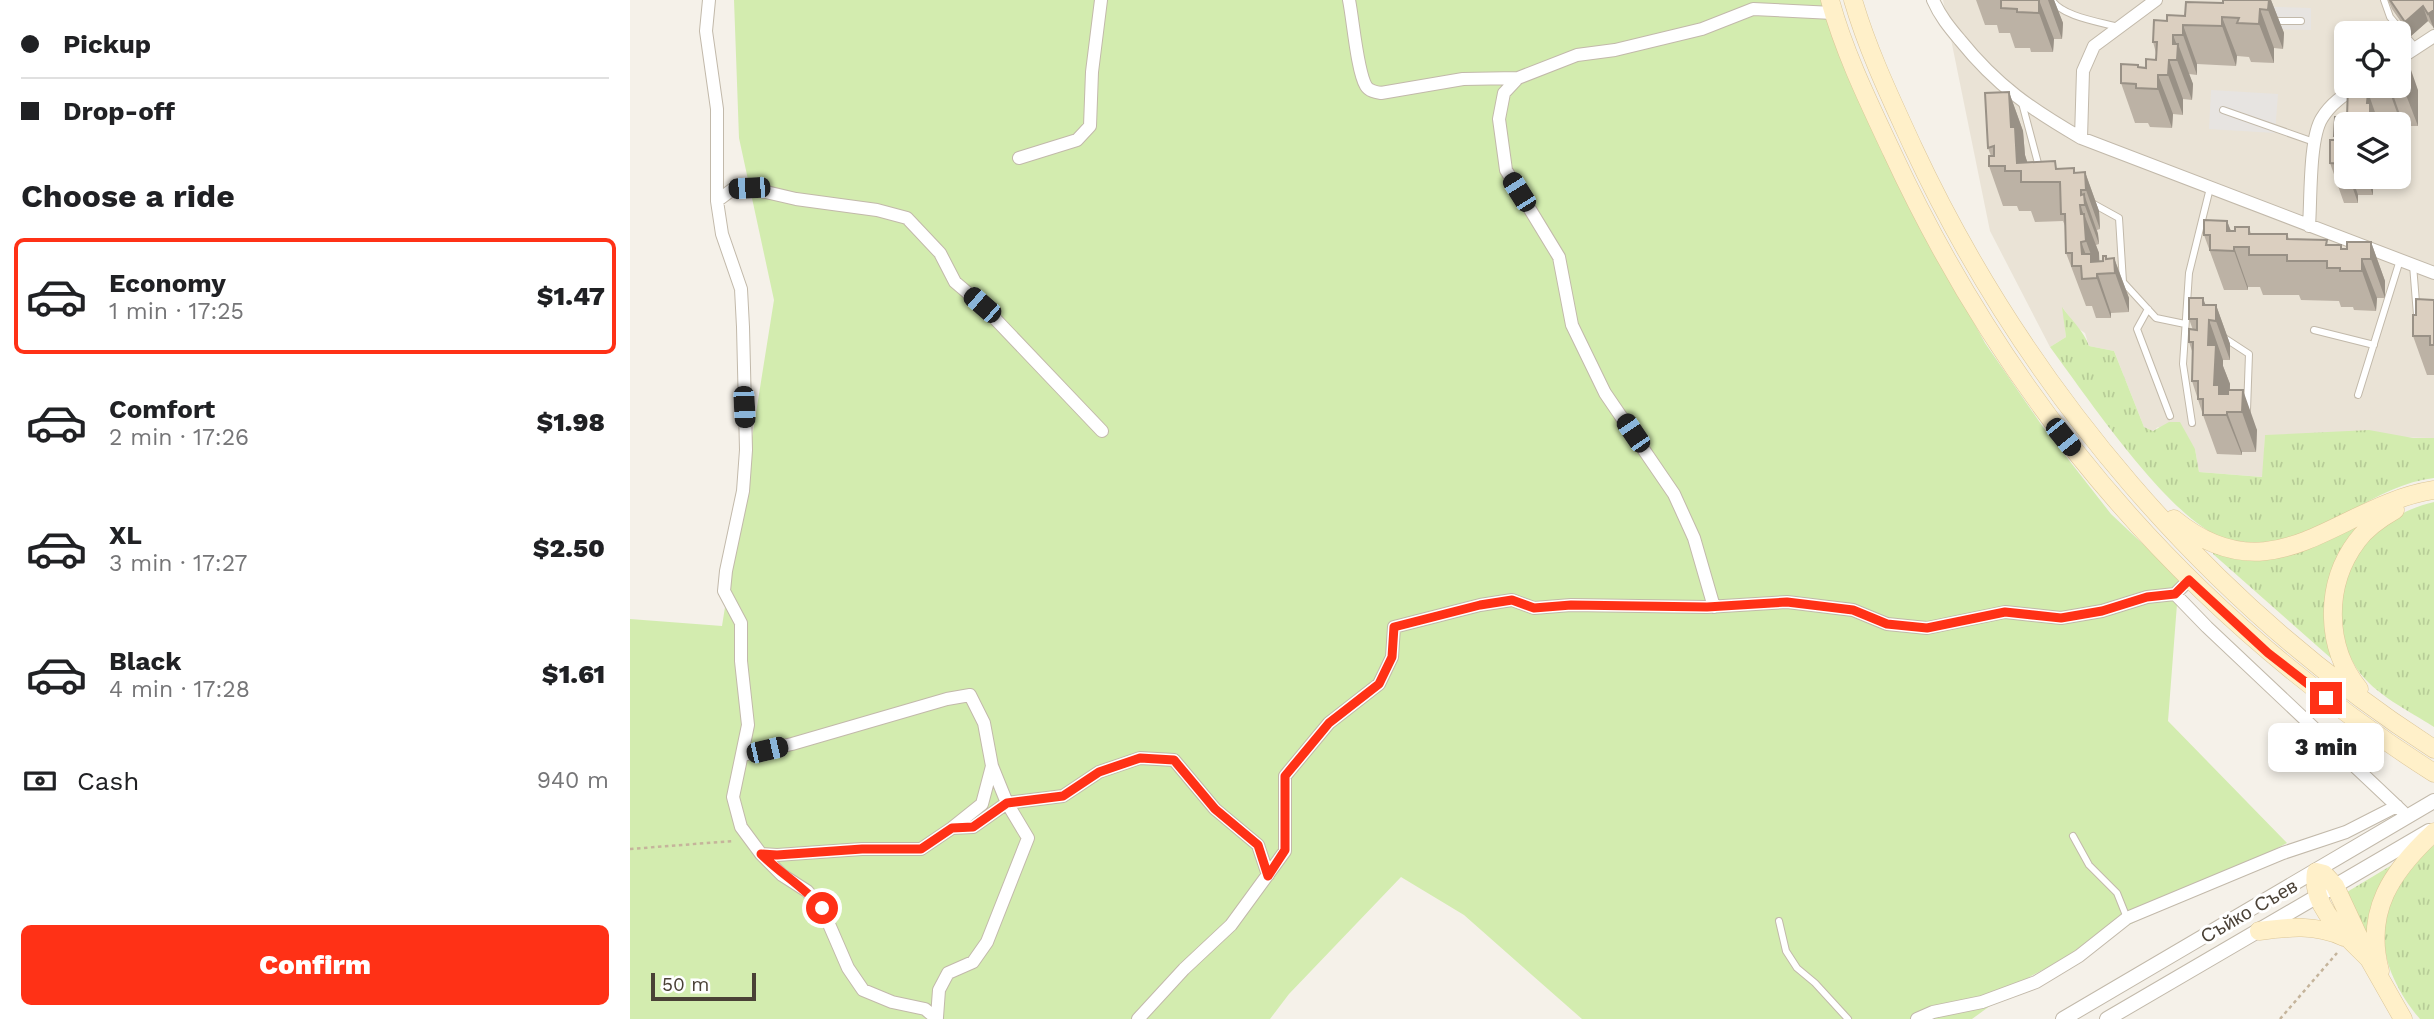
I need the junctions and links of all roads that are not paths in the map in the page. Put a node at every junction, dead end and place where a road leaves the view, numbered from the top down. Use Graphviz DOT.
graph roads {
  1 [pos="709,0"];
  2 [pos="1101,0"];
  3 [pos="1349,0"];
  4 [pos="1853,0"];
  5 [pos="1933,0"];
  6 [pos="2052,0"];
  7 [pos="2157,0"];
  8 [pos="2384,0"];
  9 [pos="1752,4"];
  10 [pos="1832,6"];
  11 [pos="2264,20"];
  12 [pos="2301,21"];
  13 [pos="2119,27"];
  14 [pos="2434,36"];
  15 [pos="2416,48"];
  16 [pos="2411,51"];
  17 [pos="1518,78"];
  18 [pos="2340,98"];
  19 [pos="2021,101"];
  20 [pos="2223,110"];
  21 [pos="2081,138"];
  22 [pos="2314,142"];
  23 [pos="1020,158"];
  24 [pos="2042,172"];
  25 [pos="2210,187"];
  26 [pos="2083,199"];
  27 [pos="717,201"];
  28 [pos="2309,226"];
  29 [pos="2406,262"];
  30 [pos="2434,273"];
  31 [pos="2148,309"];
  32 [pos="2186,314"];
  33 [pos="2426,318"];
  34 [pos="2197,320"];
  35 [pos="2185,324"];
  36 [pos="2314,330"];
  37 [pos="2218,334"];
  38 [pos="2374,345"];
  39 [pos="2358,395"];
  40 [pos="2170,416"];
  41 [pos="2246,417"];
  42 [pos="2192,423"];
  43 [pos="1102,431"];
  44 [pos="2130,484"];
  45 [pos="2430,491"];
  46 [pos="2189,580"];
  47 [pos="2175,594"];
  48 [pos="1714,607"];
  49 [pos="2376,710"];
  50 [pos="2434,749"];
  51 [pos="743,755"];
  52 [pos="992,766"];
  53 [pos="2434,773"];
  54 [pos="2434,802"];
  55 [pos="1007,803"];
  56 [pos="2397,806"];
  57 [pos="2408,817"];
  58 [pos="952,828"];
  59 [pos="2434,830"];
  60 [pos="2073,835"];
  61 [pos="761,854"];
  62 [pos="2316,872"];
  63 [pos="1268,876"];
  64 [pos="2335,886"];
  65 [pos="2318,896"];
  66 [pos="2127,918"];
  67 [pos="1779,922"];
  68 [pos="2259,931"];
  69 [pos="2349,939"];
  70 [pos="2369,959"];
  71 [pos="2389,997"];
  72 [pos="937,1018"];
  73 [pos="1138,1019"];
  74 [pos="1848,1019"];
  75 [pos="1917,1019"];
  76 [pos="2063,1019"];
  77 [pos="2107,1019"];
  78 [pos="2403,1019"];
  1 -- 27 [label="street"];
  2 -- 23 [label="street"];
  3 -- 17 [label="street"];
  4 -- 44 [label="main road"];
  5 -- 19 [label="street"];
  6 -- 13 [label="lane"];
  7 -- 13 [label="street"];
  8 -- 15 [label="lane"];
  9 -- 10 [label="street"];
  9 -- 17 [label="street"];
  10 -- 46 [label="main road"];
  11 -- 12 [label="lane"];
  13 -- 21 [label="street"];
  14 -- 15 [label="street"];
  15 -- 16 [label="street"];
  17 -- 48 [label="street"];
  18 -- 22 [label="street"];
  19 -- 21 [label="street"];
  19 -- 24 [label="lane"];
  20 -- 22 [label="lane"];
  21 -- 25 [label="street"];
  22 -- 28 [label="street"];
  25 -- 28 [label="street"];
  25 -- 32 [label="lane"];
  26 -- 31 [label="lane"];
  27 -- 43 [label="street"];
  27 -- 51 [label="street"];
  28 -- 29 [label="street"];
  29 -- 30 [label="street"];
  29 -- 33 [label="lane"];
  29 -- 38 [label="lane"];
  31 -- 35 [label="lane"];
  31 -- 40 [label="lane"];
  32 -- 34 [label="lane"];
  32 -- 35 [label="lane"];
  35 -- 42 [label="lane"];
  36 -- 38 [label="lane"];
  37 -- 41 [label="lane"];
  38 -- 39 [label="lane"];
  44 -- 45 [label="main road"];
  44 -- 49 [label="main road"];
  45 -- 49 [label="main road"];
  46 -- 47 [label="street"];
  46 -- 53 [label="main road"];
  47 -- 48 [label="street"];
  47 -- 56 [label="street"];
  48 -- 63 [label="street"];
  49 -- 50 [label="main road"];
  51 -- 52 [label="street"];
  51 -- 61 [label="street"];
  52 -- 55 [label="street"];
  52 -- 58 [label="street"];
  54 -- 57 [label="street, Съйко Съев"];
  55 -- 58 [label="street"];
  55 -- 63 [label="street"];
  55 -- 72 [label="street"];
  56 -- 57 [label="street"];
  56 -- 66 [label="street"];
  57 -- 62 [label="street, Съйко Съев"];
  58 -- 61 [label="street"];
  59 -- 64 [label="street, Съйко Съев"];
  59 -- 71 [label="main road"];
  60 -- 66 [label="lane"];
  61 -- 72 [label="street"];
  62 -- 64 [label="main road"];
  62 -- 65 [label="main road"];
  62 -- 76 [label="street, Съйко Съев"];
  63 -- 73 [label="street"];
  64 -- 65 [label="street, Съйко Съев"];
  64 -- 70 [label="main road"];
  65 -- 68 [label="street, Съйко Съев"];
  65 -- 69 [label="main road"];
  66 -- 75 [label="street"];
  67 -- 74 [label="lane"];
  68 -- 69 [label="main road"];
  68 -- 77 [label="street, Съйко Съев"];
  69 -- 70 [label="main road"];
  70 -- 71 [label="main road"];
  71 -- 78 [label="main road"];
}
